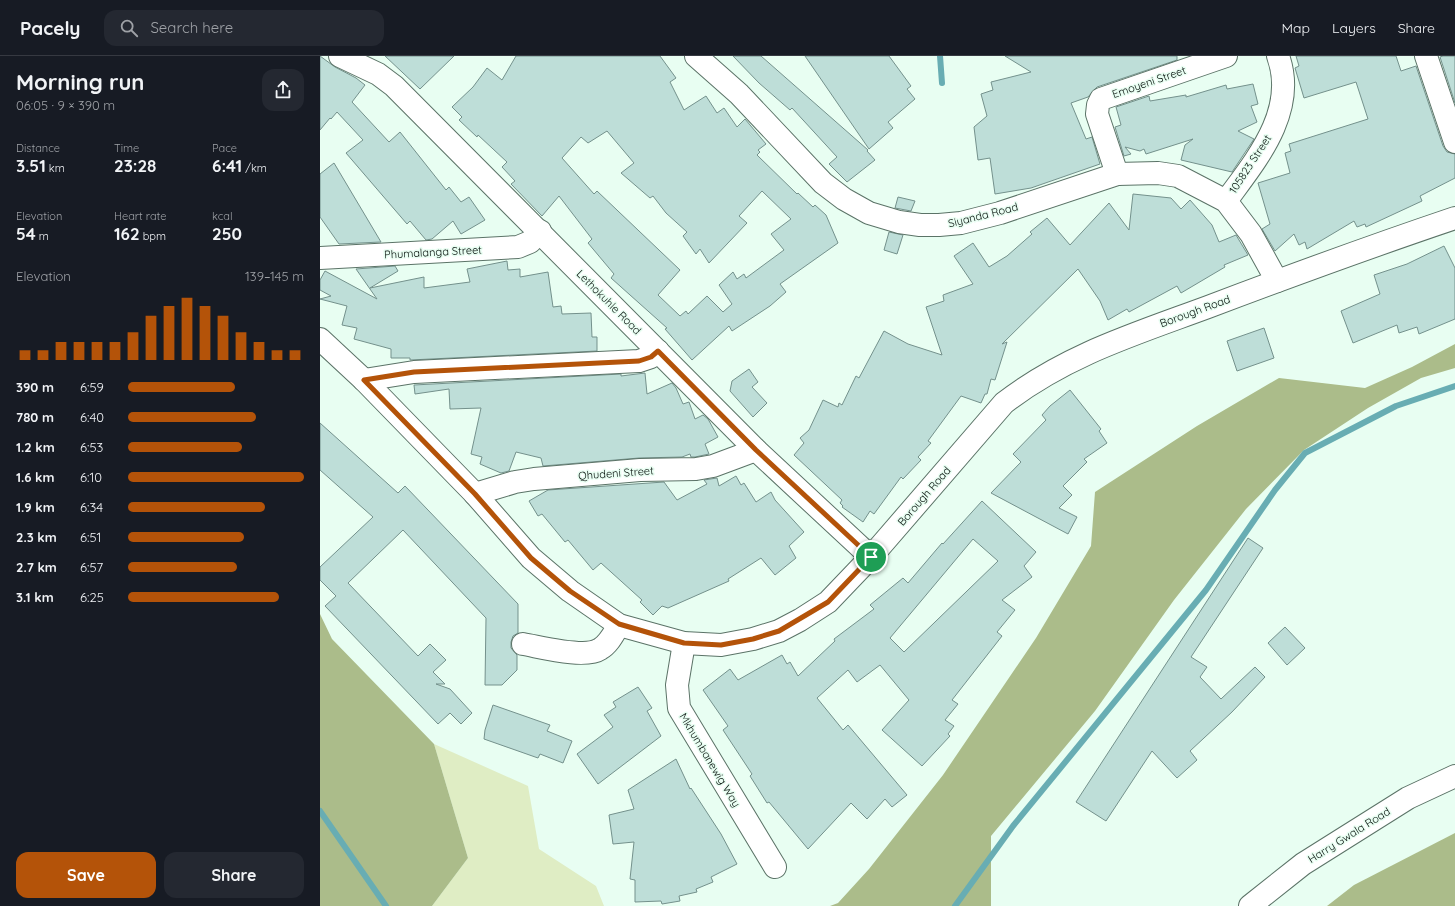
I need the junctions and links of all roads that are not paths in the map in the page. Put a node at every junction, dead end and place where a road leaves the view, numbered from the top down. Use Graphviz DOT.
graph roads {
  1 [pos="340,56"];
  2 [pos="696,56"];
  3 [pos="1226,56"];
  4 [pos="1278,56"];
  5 [pos="1426,56"];
  6 [pos="1455,142"];
  7 [pos="1116,174"];
  8 [pos="1226,201"];
  9 [pos="1455,218"];
  10 [pos="540,231"];
  11 [pos="320,258"];
  12 [pos="1277,281"];
  13 [pos="320,339"];
  14 [pos="658,351"];
  15 [pos="364,380"];
  16 [pos="756,450"];
  17 [pos="475,494"];
  18 [pos="871,557"];
  19 [pos="619,624"];
  20 [pos="684,643"];
  21 [pos="523,644"];
  22 [pos="1455,776"];
  23 [pos="775,867"];
  24 [pos="1250,906"];
  1 -- 10 [label="street, Lethokuhle Road"];
  2 -- 7 [label="street, Siyanda Road"];
  3 -- 7 [label="street, Emoyeni Street"];
  4 -- 8 [label="street, 105823 Street"];
  5 -- 6 [label="street"];
  7 -- 8 [label="street, Siyanda Road"];
  8 -- 12 [label="street, Siyanda Road"];
  9 -- 12 [label="street, Borough Road"];
  10 -- 11 [label="street, Phumalanga Street"];
  10 -- 14 [label="street, Lethokuhle Road"];
  12 -- 18 [label="street, Borough Road"];
  13 -- 15 [label="street, Borough Road"];
  14 -- 15 [label="street"];
  14 -- 16 [label="street, Lethokuhle Road"];
  15 -- 17 [label="street, Borough Road"];
  16 -- 17 [label="street, Qhudeni Street"];
  16 -- 18 [label="street, Lethokuhle Road"];
  17 -- 19 [label="street, Borough Road"];
  18 -- 20 [label="street, Borough Road"];
  19 -- 20 [label="street, Borough Road"];
  19 -- 21 [label="street"];
  20 -- 23 [label="street, Mkhumbanewig Way"];
  22 -- 24 [label="street, Harry Gwala Road"];
}
